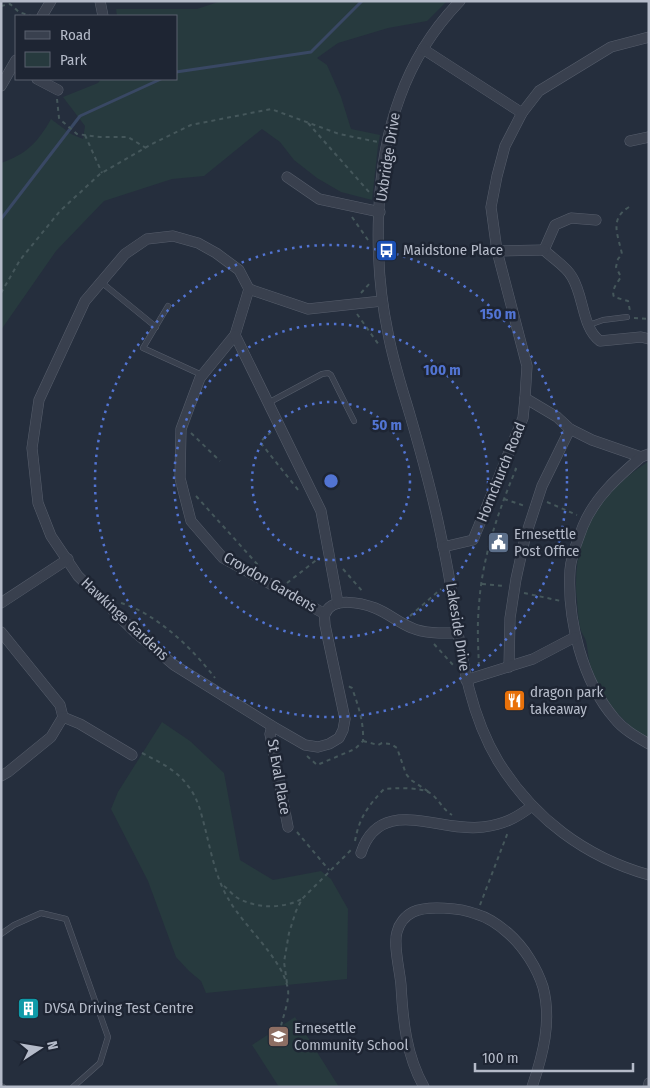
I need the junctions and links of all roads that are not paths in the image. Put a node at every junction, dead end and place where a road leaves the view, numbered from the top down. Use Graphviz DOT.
graph roads {
  1 [pos="51,1"];
  2 [pos="100,1"];
  3 [pos="460,1"];
  4 [pos="43,15"];
  5 [pos="103,15"];
  6 [pos="649,37"];
  7 [pos="423,49"];
  8 [pos="1,63"];
  9 [pos="14,65"];
  10 [pos="40,80"];
  11 [pos="1,86"];
  12 [pos="58,90"];
  13 [pos="522,113"];
  14 [pos="649,137"];
  15 [pos="630,141"];
  16 [pos="286,177"];
  17 [pos="380,209"];
  18 [pos="596,220"];
  19 [pos="544,250"];
  20 [pos="497,251"];
  21 [pos="101,281"];
  22 [pos="249,289"];
  23 [pos="382,302"];
  24 [pos="168,306"];
  25 [pos="629,317"];
  26 [pos="588,325"];
  27 [pos="156,327"];
  28 [pos="235,335"];
  29 [pos="649,339"];
  30 [pos="202,375"];
  31 [pos="525,398"];
  32 [pos="267,404"];
  33 [pos="354,421"];
  34 [pos="570,429"];
  35 [pos="645,456"];
  36 [pos="443,547"];
  37 [pos="68,559"];
  38 [pos="1,603"];
  39 [pos="338,603"];
  40 [pos="325,614"];
  41 [pos="1,632"];
  42 [pos="458,633"];
  43 [pos="575,637"];
  44 [pos="509,667"];
  45 [pos="466,680"];
  46 [pos="63,718"];
  47 [pos="272,726"];
  48 [pos="649,744"];
  49 [pos="131,754"];
  50 [pos="1,776"];
  51 [pos="532,806"];
  52 [pos="288,827"];
  53 [pos="361,853"];
  54 [pos="649,875"];
  55 [pos="1,934"];
  56 [pos="649,1083"];
  57 [pos="73,1087"];
  58 [pos="424,1087"];
  59 [pos="532,1087"];
  60 [pos="648,1087"];
  1 -- 4 [label="street"];
  2 -- 5 [label="street"];
  3 -- 7 [label="street, Uxbridge Drive"];
  6 -- 13 [label="street, Hornchurch Road"];
  7 -- 13 [label="street"];
  7 -- 17 [label="street, Uxbridge Drive"];
  8 -- 9 [label="street"];
  9 -- 11 [label="street"];
  10 -- 12 [label="street"];
  13 -- 20 [label="street, Hornchurch Road"];
  14 -- 15 [label="street"];
  16 -- 17 [label="street"];
  17 -- 23 [label="street, Uxbridge Drive"];
  18 -- 19 [label="street"];
  19 -- 20 [label="street"];
  19 -- 26 [label="street"];
  20 -- 31 [label="street, Hornchurch Road"];
  21 -- 22 [label="street, Hawkinge Gardens"];
  21 -- 27 [label="lane"];
  21 -- 37 [label="street, Hawkinge Gardens"];
  22 -- 23 [label="street"];
  22 -- 28 [label="street, Croydon Gardens"];
  23 -- 36 [label="street, Lakeside Drive"];
  24 -- 27 [label="lane"];
  25 -- 26 [label="lane"];
  26 -- 29 [label="street"];
  27 -- 30 [label="lane"];
  28 -- 30 [label="street, Croydon Gardens"];
  28 -- 32 [label="street, Croydon Gardens"];
  30 -- 40 [label="street, Croydon Gardens"];
  31 -- 34 [label="street"];
  31 -- 36 [label="street, Hornchurch Road"];
  32 -- 33 [label="lane"];
  32 -- 39 [label="street, Croydon Gardens"];
  34 -- 35 [label="street"];
  34 -- 44 [label="street"];
  35 -- 43 [label="street"];
  36 -- 42 [label="street, Lakeside Drive"];
  37 -- 38 [label="street"];
  37 -- 47 [label="street, Hawkinge Gardens"];
  39 -- 40 [label="street"];
  39 -- 42 [label="street"];
  40 -- 47 [label="street, Hawkinge Gardens"];
  41 -- 46 [label="street"];
  42 -- 45 [label="street, Lakeside Drive"];
  43 -- 44 [label="street"];
  43 -- 48 [label="street"];
  44 -- 45 [label="street"];
  45 -- 51 [label="street, Lakeside Drive"];
  46 -- 49 [label="street"];
  46 -- 50 [label="street"];
  47 -- 52 [label="street, St Eval Place"];
  51 -- 53 [label="street"];
  51 -- 54 [label="street, Lakeside Drive"];
  55 -- 57 [label="lane"];
  56 -- 60 [label="street"];
  58 -- 59 [label="street"];
}
